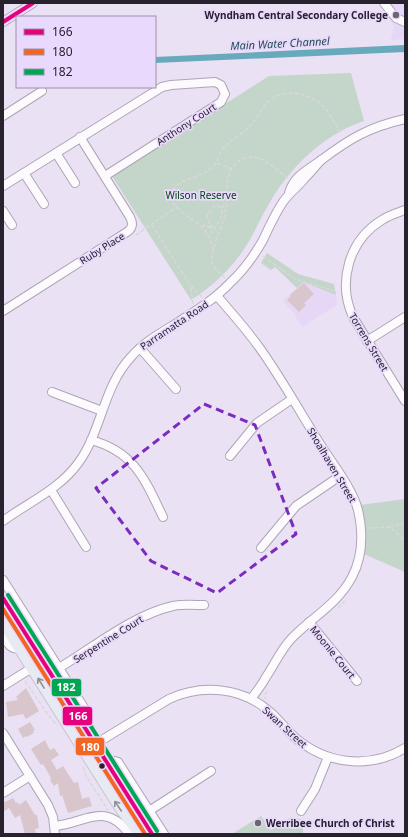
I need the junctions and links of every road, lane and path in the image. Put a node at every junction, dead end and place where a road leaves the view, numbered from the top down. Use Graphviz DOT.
graph roads {
  1 [pos="33,3"];
  2 [pos="384,3"];
  3 [pos="3,22"];
  4 [pos="405,22"];
  5 [pos="42,91"];
  6 [pos="3,116"];
  7 [pos="405,119"];
  8 [pos="342,134"];
  9 [pos="80,137"];
  10 [pos="56,153"];
  11 [pos="321,160"];
  12 [pos="217,163"];
  13 [pos="232,169"];
  14 [pos="24,173"];
  15 [pos="105,176"];
  16 [pos="75,183"];
  17 [pos="293,183"];
  18 [pos="3,186"];
  19 [pos="288,194"];
  20 [pos="44,204"];
  21 [pos="227,205"];
  22 [pos="221,208"];
  23 [pos="405,210"];
  24 [pos="3,211"];
  25 [pos="12,225"];
  26 [pos="151,225"];
  27 [pos="210,225"];
  28 [pos="202,227"];
  29 [pos="210,228"];
  30 [pos="215,228"];
  31 [pos="213,250"];
  32 [pos="263,256"];
  33 [pos="230,284"];
  34 [pos="190,285"];
  35 [pos="338,292"];
  36 [pos="217,296"];
  37 [pos="207,303"];
  38 [pos="3,311"];
  39 [pos="192,313"];
  40 [pos="405,317"];
  41 [pos="367,341"];
  42 [pos="140,348"];
  43 [pos="176,389"];
  44 [pos="52,392"];
  45 [pos="292,399"];
  46 [pos="405,402"];
  47 [pos="102,411"];
  48 [pos="91,440"];
  49 [pos="230,456"];
  50 [pos="340,476"];
  51 [pos="51,490"];
  52 [pos="18,510"];
  53 [pos="3,517"];
  54 [pos="163,517"];
  55 [pos="3,521"];
  56 [pos="405,523"];
  57 [pos="390,527"];
  58 [pos="369,532"];
  59 [pos="405,541"];
  60 [pos="86,546"];
  61 [pos="261,548"];
  62 [pos="3,580"];
  63 [pos="3,598"];
  64 [pos="346,601"];
  65 [pos="204,605"];
  66 [pos="334,612"];
  67 [pos="309,622"];
  68 [pos="3,623"];
  69 [pos="3,635"];
  70 [pos="30,641"];
  71 [pos="19,648"];
  72 [pos="42,661"];
  73 [pos="32,668"];
  74 [pos="60,668"];
  75 [pos="21,674"];
  76 [pos="357,681"];
  77 [pos="3,686"];
  78 [pos="269,688"];
  79 [pos="268,700"];
  80 [pos="254,701"];
  81 [pos="82,723"];
  82 [pos="59,728"];
  83 [pos="3,733"];
  84 [pos="96,745"];
  85 [pos="405,748"];
  86 [pos="84,752"];
  87 [pos="328,757"];
  88 [pos="82,763"];
  89 [pos="107,763"];
  90 [pos="211,771"];
  91 [pos="30,776"];
  92 [pos="100,776"];
  93 [pos="3,793"];
  94 [pos="149,811"];
  95 [pos="301,811"];
  96 [pos="113,819"];
  97 [pos="55,830"];
  98 [pos="128,834"];
  99 [pos="139,834"];
  100 [pos="152,834"];
  101 [pos="164,834"];
  1 -- 3 [label="street"];
  2 -- 4 [label="street"];
  5 -- 6 [label="street"];
  7 -- 11 [label="street, Parramatta Road"];
  8 -- 12 [label="path"];
  9 -- 10 [label="street"];
  9 -- 15 [label="street, Ruby Place"];
  9 -- 15 [label="street, Anthony Court"];
  10 -- 14 [label="street"];
  10 -- 16 [label="street"];
  11 -- 17 [label="street, Parramatta Road"];
  11 -- 19 [label="street, Parramatta Road"];
  12 -- 13 [label="path"];
  12 -- 28 [label="path"];
  13 -- 17 [label="path"];
  13 -- 21 [label="path"];
  14 -- 18 [label="street"];
  14 -- 20 [label="street"];
  15 -- 38 [label="street, Ruby Place"];
  17 -- 19 [label="street, Parramatta Road"];
  19 -- 33 [label="street, Parramatta Road"];
  21 -- 22 [label="path"];
  21 -- 31 [label="path"];
  22 -- 27 [label="path"];
  22 -- 30 [label="path"];
  23 -- 41 [label="street, Torrens Street"];
  24 -- 25 [label="street"];
  26 -- 34 [label="path"];
  27 -- 29 [label="path"];
  27 -- 30 [label="path"];
  28 -- 29 [label="path"];
  28 -- 31 [label="path"];
  29 -- 30 [label="path"];
  31 -- 33 [label="path"];
  32 -- 35 [label="path"];
  33 -- 36 [label="street, Parramatta Road"];
  34 -- 37 [label="path"];
  34 -- 39 [label="path"];
  36 -- 37 [label="street, Parramatta Road"];
  36 -- 45 [label="street, Shoalhaven Street"];
  37 -- 39 [label="street, Parramatta Road"];
  39 -- 42 [label="street, Parramatta Road"];
  40 -- 41 [label="street"];
  41 -- 46 [label="street, Torrens Street"];
  42 -- 43 [label="street"];
  42 -- 47 [label="street, Parramatta Road"];
  44 -- 47 [label="street"];
  45 -- 49 [label="street"];
  45 -- 50 [label="street, Shoalhaven Street"];
  47 -- 48 [label="street, Parramatta Road"];
  48 -- 51 [label="street, Parramatta Road"];
  48 -- 54 [label="street"];
  50 -- 61 [label="street"];
  50 -- 67 [label="street, Shoalhaven Street"];
  51 -- 52 [label="street, Parramatta Road"];
  51 -- 60 [label="street"];
  52 -- 53 [label="street, Parramatta Road"];
  52 -- 55 [label="street, Parramatta Road"];
  56 -- 57 [label="path"];
  57 -- 58 [label="path"];
  57 -- 59 [label="path"];
  62 -- 74 [label="street"];
  63 -- 70 [label="main road"];
  64 -- 66 [label="path"];
  65 -- 74 [label="street, Serpentine Court"];
  67 -- 76 [label="street, Moonie Court"];
  67 -- 80 [label="street, Shoalhaven Street"];
  68 -- 71 [label="main road"];
  69 -- 71 [label="street"];
  70 -- 71 [label="main road"];
  70 -- 72 [label="main road"];
  71 -- 73 [label="main road"];
  72 -- 73 [label="street"];
  72 -- 81 [label="main road"];
  73 -- 75 [label="street"];
  86 -- 73 [label="main road, one-way"];
  74 -- 81 [label="street"];
  75 -- 77 [label="street"];
  75 -- 82 [label="path"];
  78 -- 79 [label="path"];
  80 -- 84 [label="street, Swan Street"];
  80 -- 87 [label="street, Swan Street"];
  81 -- 84 [label="main road"];
  83 -- 91 [label="street"];
  84 -- 86 [label="street, Swan Street"];
  84 -- 89 [label="main road"];
  85 -- 87 [label="street, Swan Street"];
  86 -- 92 [label="main road"];
  87 -- 95 [label="street"];
  88 -- 96 [label="path"];
  89 -- 92 [label="street"];
  89 -- 94 [label="street"];
  89 -- 100 [label="main road"];
  90 -- 94 [label="street"];
  91 -- 93 [label="street"];
  91 -- 97 [label="street"];
  99 -- 92 [label="main road, one-way"];
  94 -- 101 [label="street"];
  96 -- 97 [label="street"];
  96 -- 98 [label="street"];
}
